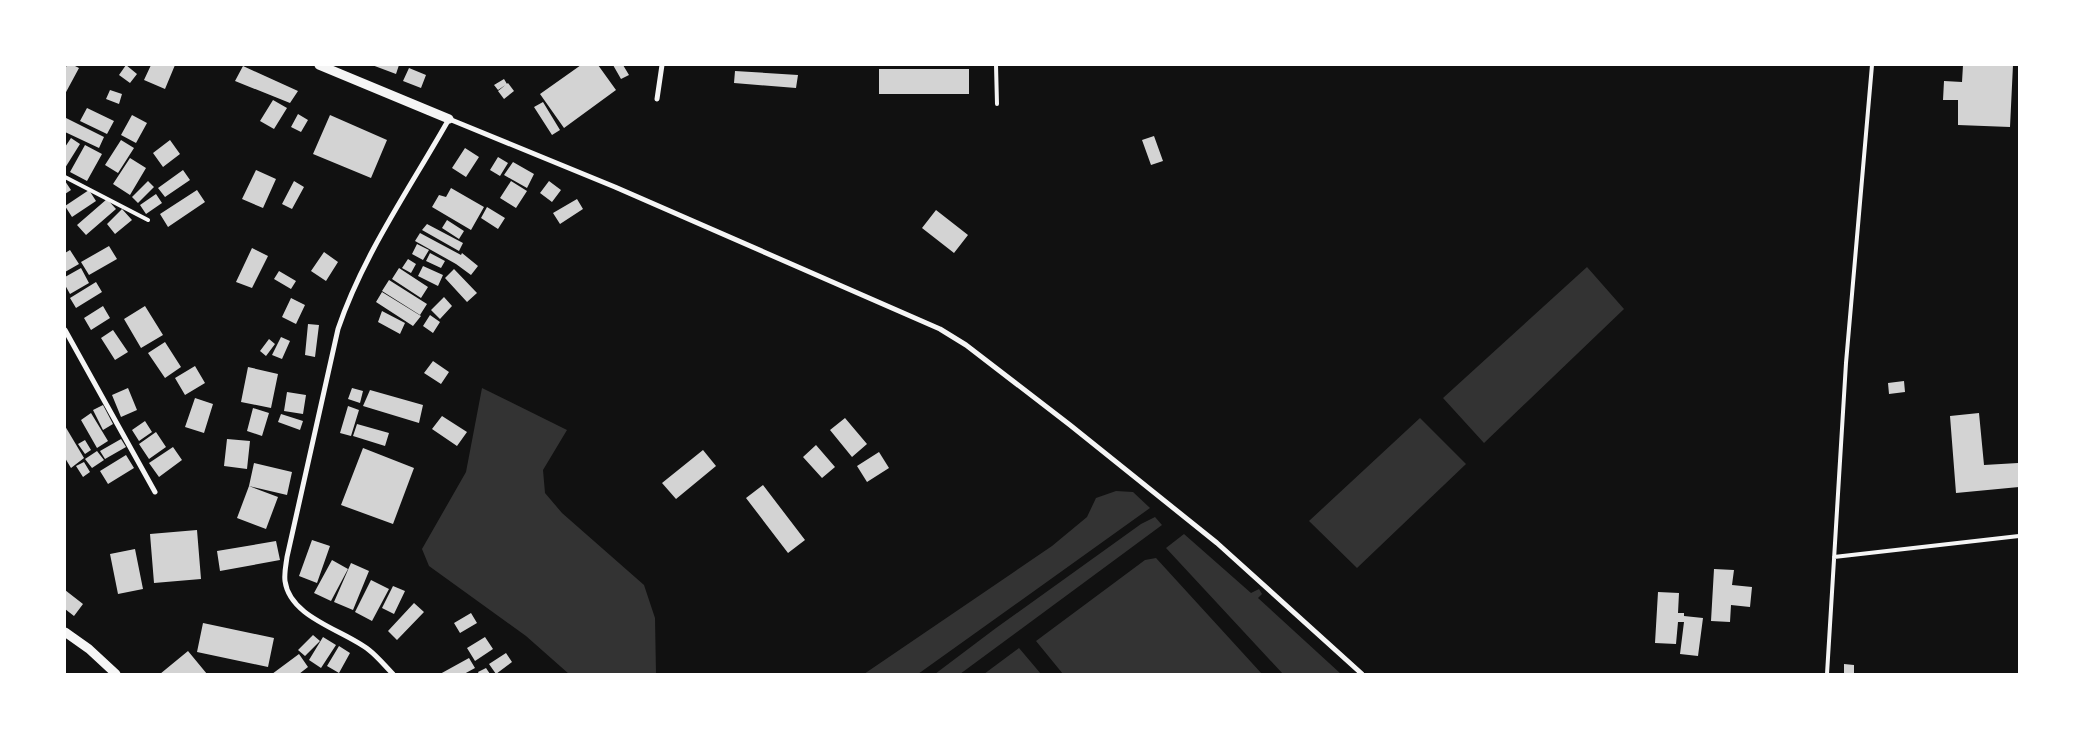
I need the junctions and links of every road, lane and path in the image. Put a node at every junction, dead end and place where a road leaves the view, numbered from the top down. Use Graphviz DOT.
graph roads {
  1 [pos="319,65"];
  2 [pos="662,65"];
  3 [pos="996,65"];
  4 [pos="1872,65"];
  5 [pos="657,99"];
  6 [pos="997,104"];
  7 [pos="449,119"];
  8 [pos="65,177"];
  9 [pos="148,220"];
  10 [pos="65,330"];
  11 [pos="155,492"];
  12 [pos="2019,536"];
  13 [pos="1834,556"];
  14 [pos="65,632"];
  15 [pos="116,674"];
  16 [pos="393,674"];
  17 [pos="1362,674"];
  18 [pos="1827,674"];
  1 -- 7 [label="street"];
  2 -- 5 [label="street"];
  3 -- 6 [label="lane"];
  4 -- 13 [label="lane"];
  7 -- 16 [label="street"];
  7 -- 17 [label="street"];
  8 -- 9 [label="lane"];
  10 -- 11 [label="street"];
  12 -- 13 [label="lane"];
  13 -- 18 [label="lane"];
  14 -- 15 [label="street"];
}
